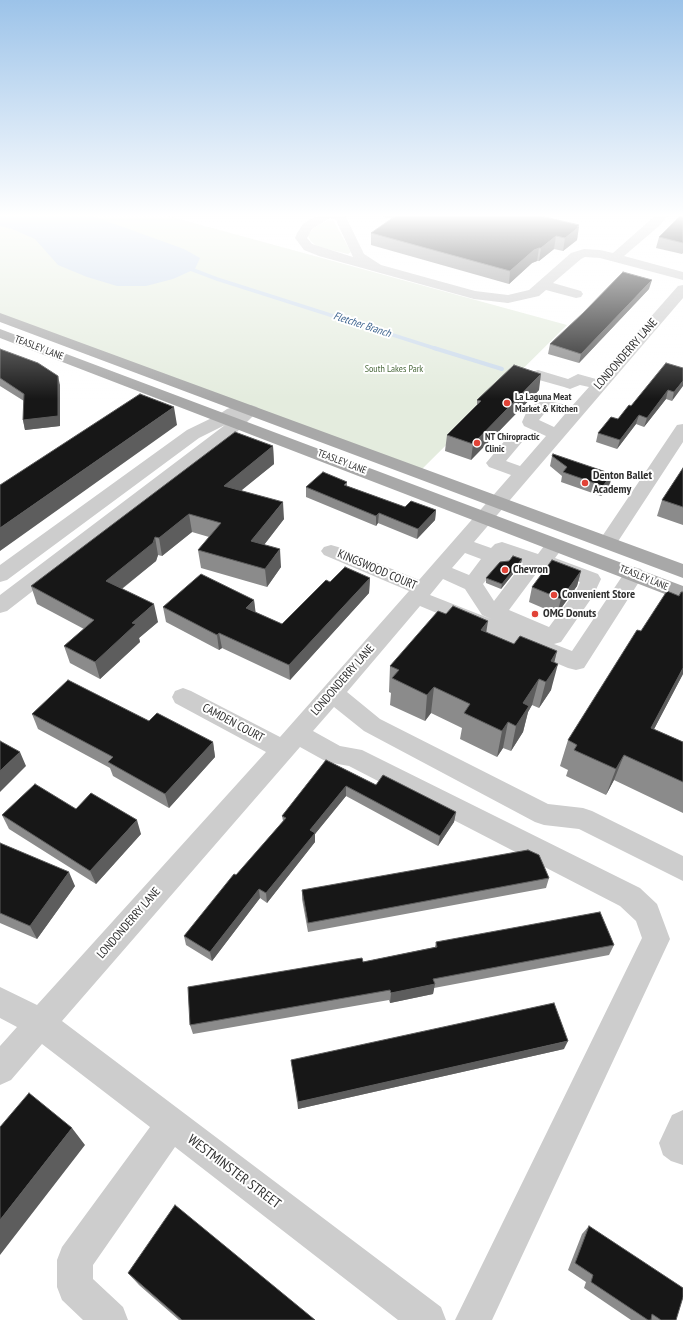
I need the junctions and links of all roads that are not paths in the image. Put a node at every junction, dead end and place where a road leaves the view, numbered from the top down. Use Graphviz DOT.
graph roads {
  1 [pos="406,276"];
  2 [pos="554,276"];
  3 [pos="543,285"];
  4 [pos="683,289"];
  5 [pos="576,294"];
  6 [pos="0,317"];
  7 [pos="0,333"];
  8 [pos="538,375"];
  9 [pos="599,385"];
  10 [pos="576,412"];
  11 [pos="238,414"];
  12 [pos="683,430"];
  13 [pos="557,434"];
  14 [pos="513,442"];
  15 [pos="523,472"];
  16 [pos="492,509"];
  17 [pos="608,542"];
  18 [pos="461,544"];
  19 [pos="331,550"];
  20 [pos="530,567"];
  21 [pos="488,569"];
  22 [pos="439,570"];
  23 [pos="683,571"];
  24 [pos="634,574"];
  25 [pos="0,575"];
  26 [pos="419,593"];
  27 [pos="683,594"];
  28 [pos="0,606"];
  29 [pos="496,612"];
  30 [pos="332,693"];
  31 [pos="184,697"];
  32 [pos="290,742"];
  33 [pos="683,868"];
  34 [pos="0,1002"];
  35 [pos="41,1024"];
  36 [pos="0,1069"];
  37 [pos="172,1124"];
  38 [pos="683,1126"];
  39 [pos="683,1149"];
  40 [pos="414,1315"];
  41 [pos="110,1320"];
  42 [pos="472,1320"];
  1 -- 3 [label="street"];
  2 -- 3 [label="street"];
  3 -- 5 [label="street"];
  4 -- 9 [label="street, LONDONDERRY LANE"];
  6 -- 11 [label="main road, TEASLEY LANE"];
  7 -- 11 [label="main road, TEASLEY LANE"];
  8 -- 9 [label="street"];
  9 -- 10 [label="street, LONDONDERRY LANE"];
  10 -- 13 [label="street, LONDONDERRY LANE"];
  10 -- 13 [label="street"];
  11 -- 16 [label="main road, TEASLEY LANE"];
  11 -- 25 [label="street"];
  11 -- 28 [label="street"];
  12 -- 17 [label="street"];
  13 -- 15 [label="street, LONDONDERRY LANE"];
  14 -- 15 [label="street"];
  15 -- 16 [label="street, LONDONDERRY LANE"];
  16 -- 17 [label="main road, TEASLEY LANE"];
  16 -- 18 [label="street, LONDONDERRY LANE"];
  16 -- 20 [label="main road, TEASLEY LANE"];
  17 -- 23 [label="main road, TEASLEY LANE"];
  18 -- 21 [label="street"];
  18 -- 22 [label="street, LONDONDERRY LANE"];
  19 -- 26 [label="street, KINGSWOOD COURT"];
  20 -- 21 [label="street"];
  20 -- 24 [label="main road, TEASLEY LANE"];
  20 -- 29 [label="street"];
  20 -- 29 [label="street"];
  21 -- 22 [label="street"];
  21 -- 29 [label="street"];
  22 -- 26 [label="street, LONDONDERRY LANE"];
  24 -- 26 [label="street, KINGSWOOD COURT"];
  24 -- 27 [label="main road, TEASLEY LANE"];
  26 -- 30 [label="street, LONDONDERRY LANE"];
  30 -- 32 [label="street, LONDONDERRY LANE"];
  30 -- 33 [label="street"];
  31 -- 32 [label="street, CAMDEN COURT"];
  32 -- 35 [label="street, LONDONDERRY LANE"];
  32 -- 42 [label="street, CAMDEN COURT"];
  34 -- 35 [label="street, WESTMINSTER STREET"];
  35 -- 36 [label="street, LONDONDERRY LANE"];
  35 -- 37 [label="street, WESTMINSTER STREET"];
  37 -- 40 [label="street, WESTMINSTER STREET"];
  37 -- 41 [label="street"];
  38 -- 39 [label="street"];
}
